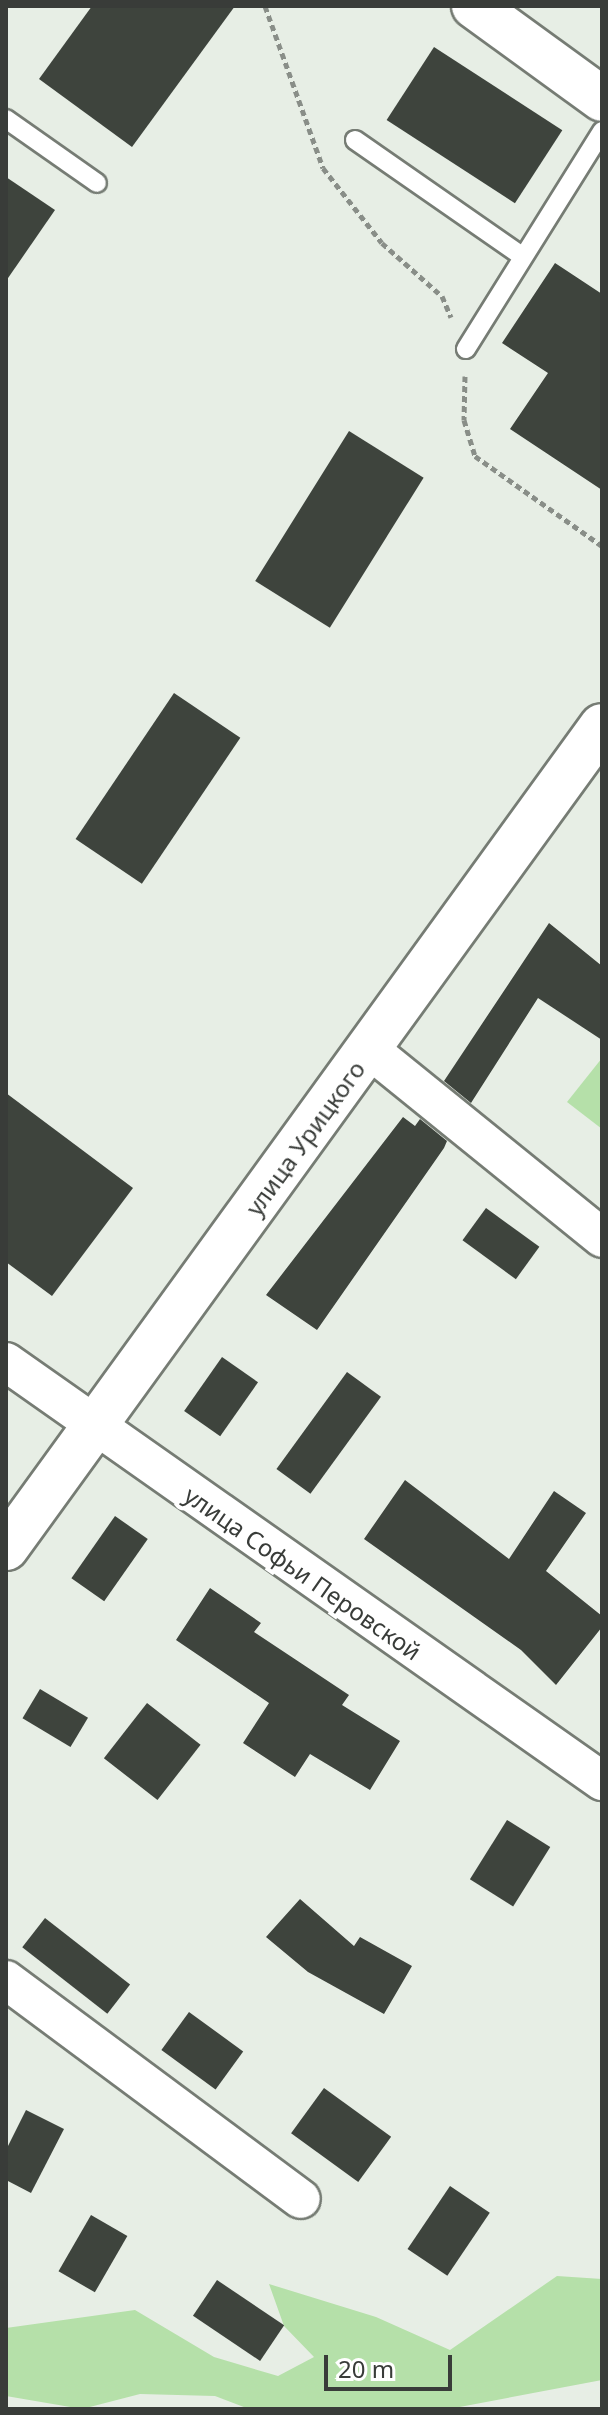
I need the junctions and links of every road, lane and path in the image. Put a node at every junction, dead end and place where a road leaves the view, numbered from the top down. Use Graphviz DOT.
graph roads {
  1 [pos="265,6"];
  2 [pos="474,6"];
  3 [pos="602,99"];
  4 [pos="6,119"];
  5 [pos="602,131"];
  6 [pos="355,140"];
  7 [pos="97,183"];
  8 [pos="522,256"];
  9 [pos="466,349"];
  10 [pos="602,546"];
  11 [pos="602,726"];
  12 [pos="369,1049"];
  13 [pos="602,1238"];
  14 [pos="6,1362"];
  15 [pos="96,1428"];
  16 [pos="6,1548"];
  17 [pos="602,1781"];
  18 [pos="6,1980"];
  19 [pos="301,2199"];
  1 -- 9 [label="path"];
  2 -- 3 [label="main road"];
  4 -- 7 [label="lane"];
  5 -- 8 [label="lane"];
  6 -- 8 [label="lane"];
  8 -- 9 [label="lane"];
  9 -- 10 [label="path"];
  11 -- 12 [label="main road, улица Урицкого"];
  12 -- 13 [label="street"];
  12 -- 15 [label="main road, улица Урицкого"];
  14 -- 15 [label="street, улица Софьи Перовской"];
  15 -- 16 [label="main road, улица Урицкого"];
  15 -- 17 [label="street, улица Софьи Перовской"];
  18 -- 19 [label="street"];
}
